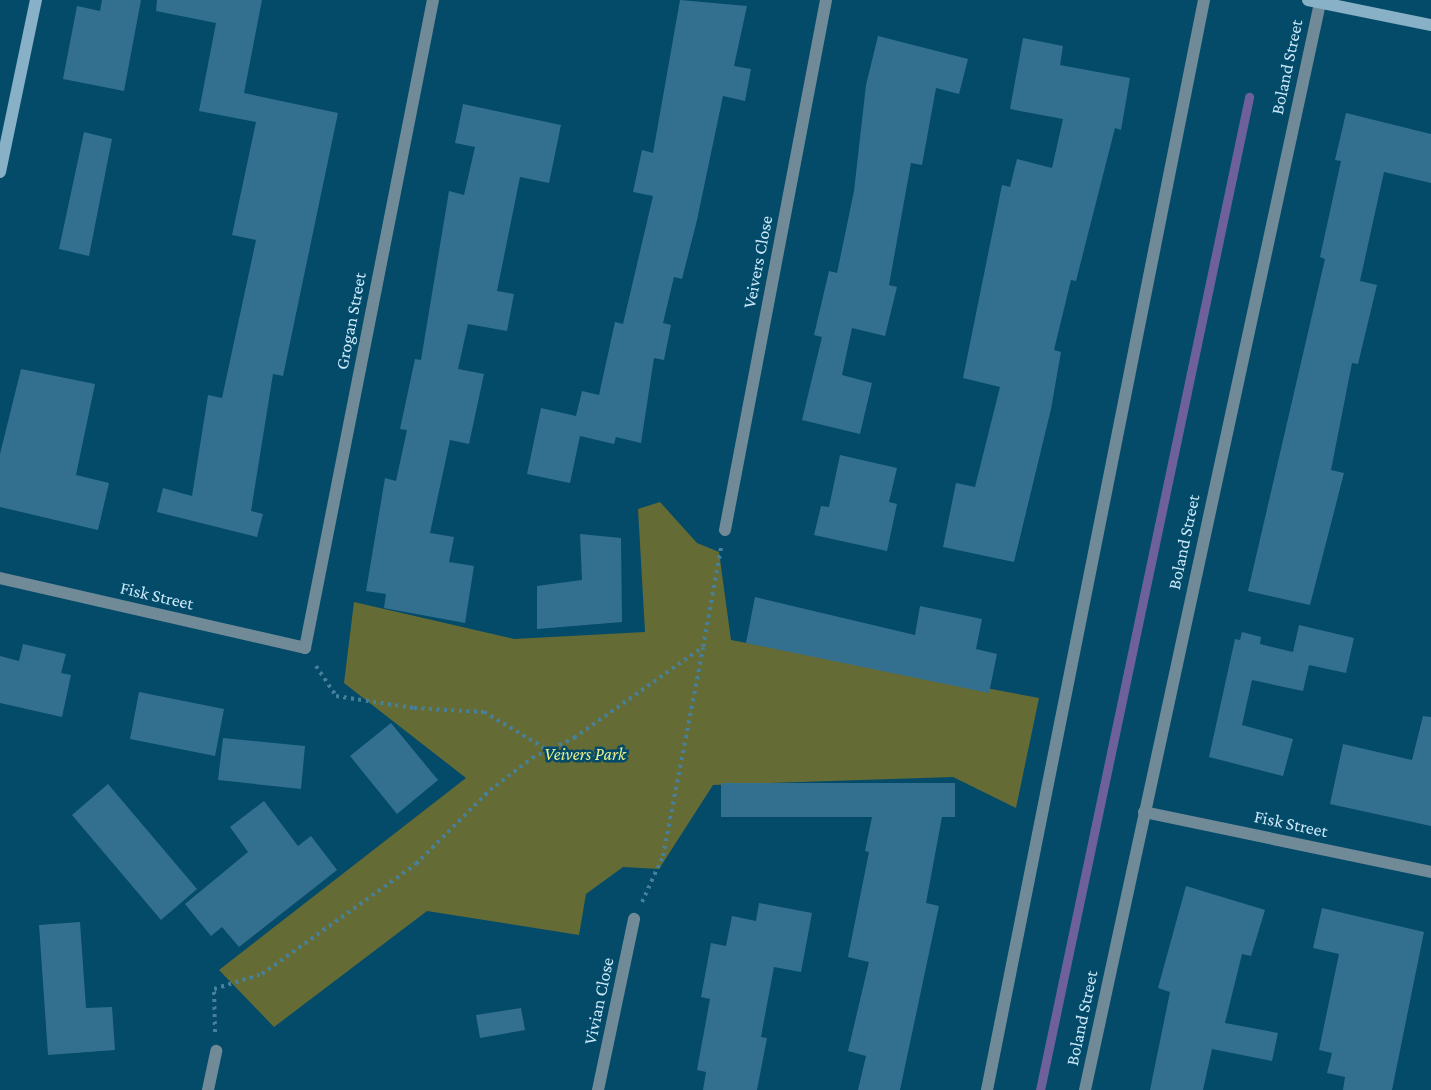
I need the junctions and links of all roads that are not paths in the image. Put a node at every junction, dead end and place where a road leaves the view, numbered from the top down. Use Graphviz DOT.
graph roads {
  1 [pos="36,0"];
  2 [pos="433,0"];
  3 [pos="826,0"];
  4 [pos="1204,0"];
  5 [pos="1314,1"];
  6 [pos="1431,25"];
  7 [pos="0,172"];
  8 [pos="725,530"];
  9 [pos="0,578"];
  10 [pos="305,648"];
  11 [pos="1144,812"];
  12 [pos="1431,872"];
  13 [pos="634,919"];
  14 [pos="216,1051"];
  15 [pos="208,1090"];
  16 [pos="598,1090"];
  17 [pos="987,1090"];
  18 [pos="1085,1090"];
  1 -- 7 [label="street"];
  2 -- 10 [label="street, Grogan Street"];
  3 -- 8 [label="street, Veivers Close"];
  4 -- 17 [label="street"];
  5 -- 6 [label="street"];
  5 -- 11 [label="street, Boland Street"];
  9 -- 10 [label="street, Fisk Street"];
  11 -- 12 [label="street, Fisk Street"];
  11 -- 18 [label="street, Boland Street"];
  13 -- 16 [label="street, Vivian Close"];
  14 -- 15 [label="street"];
}
